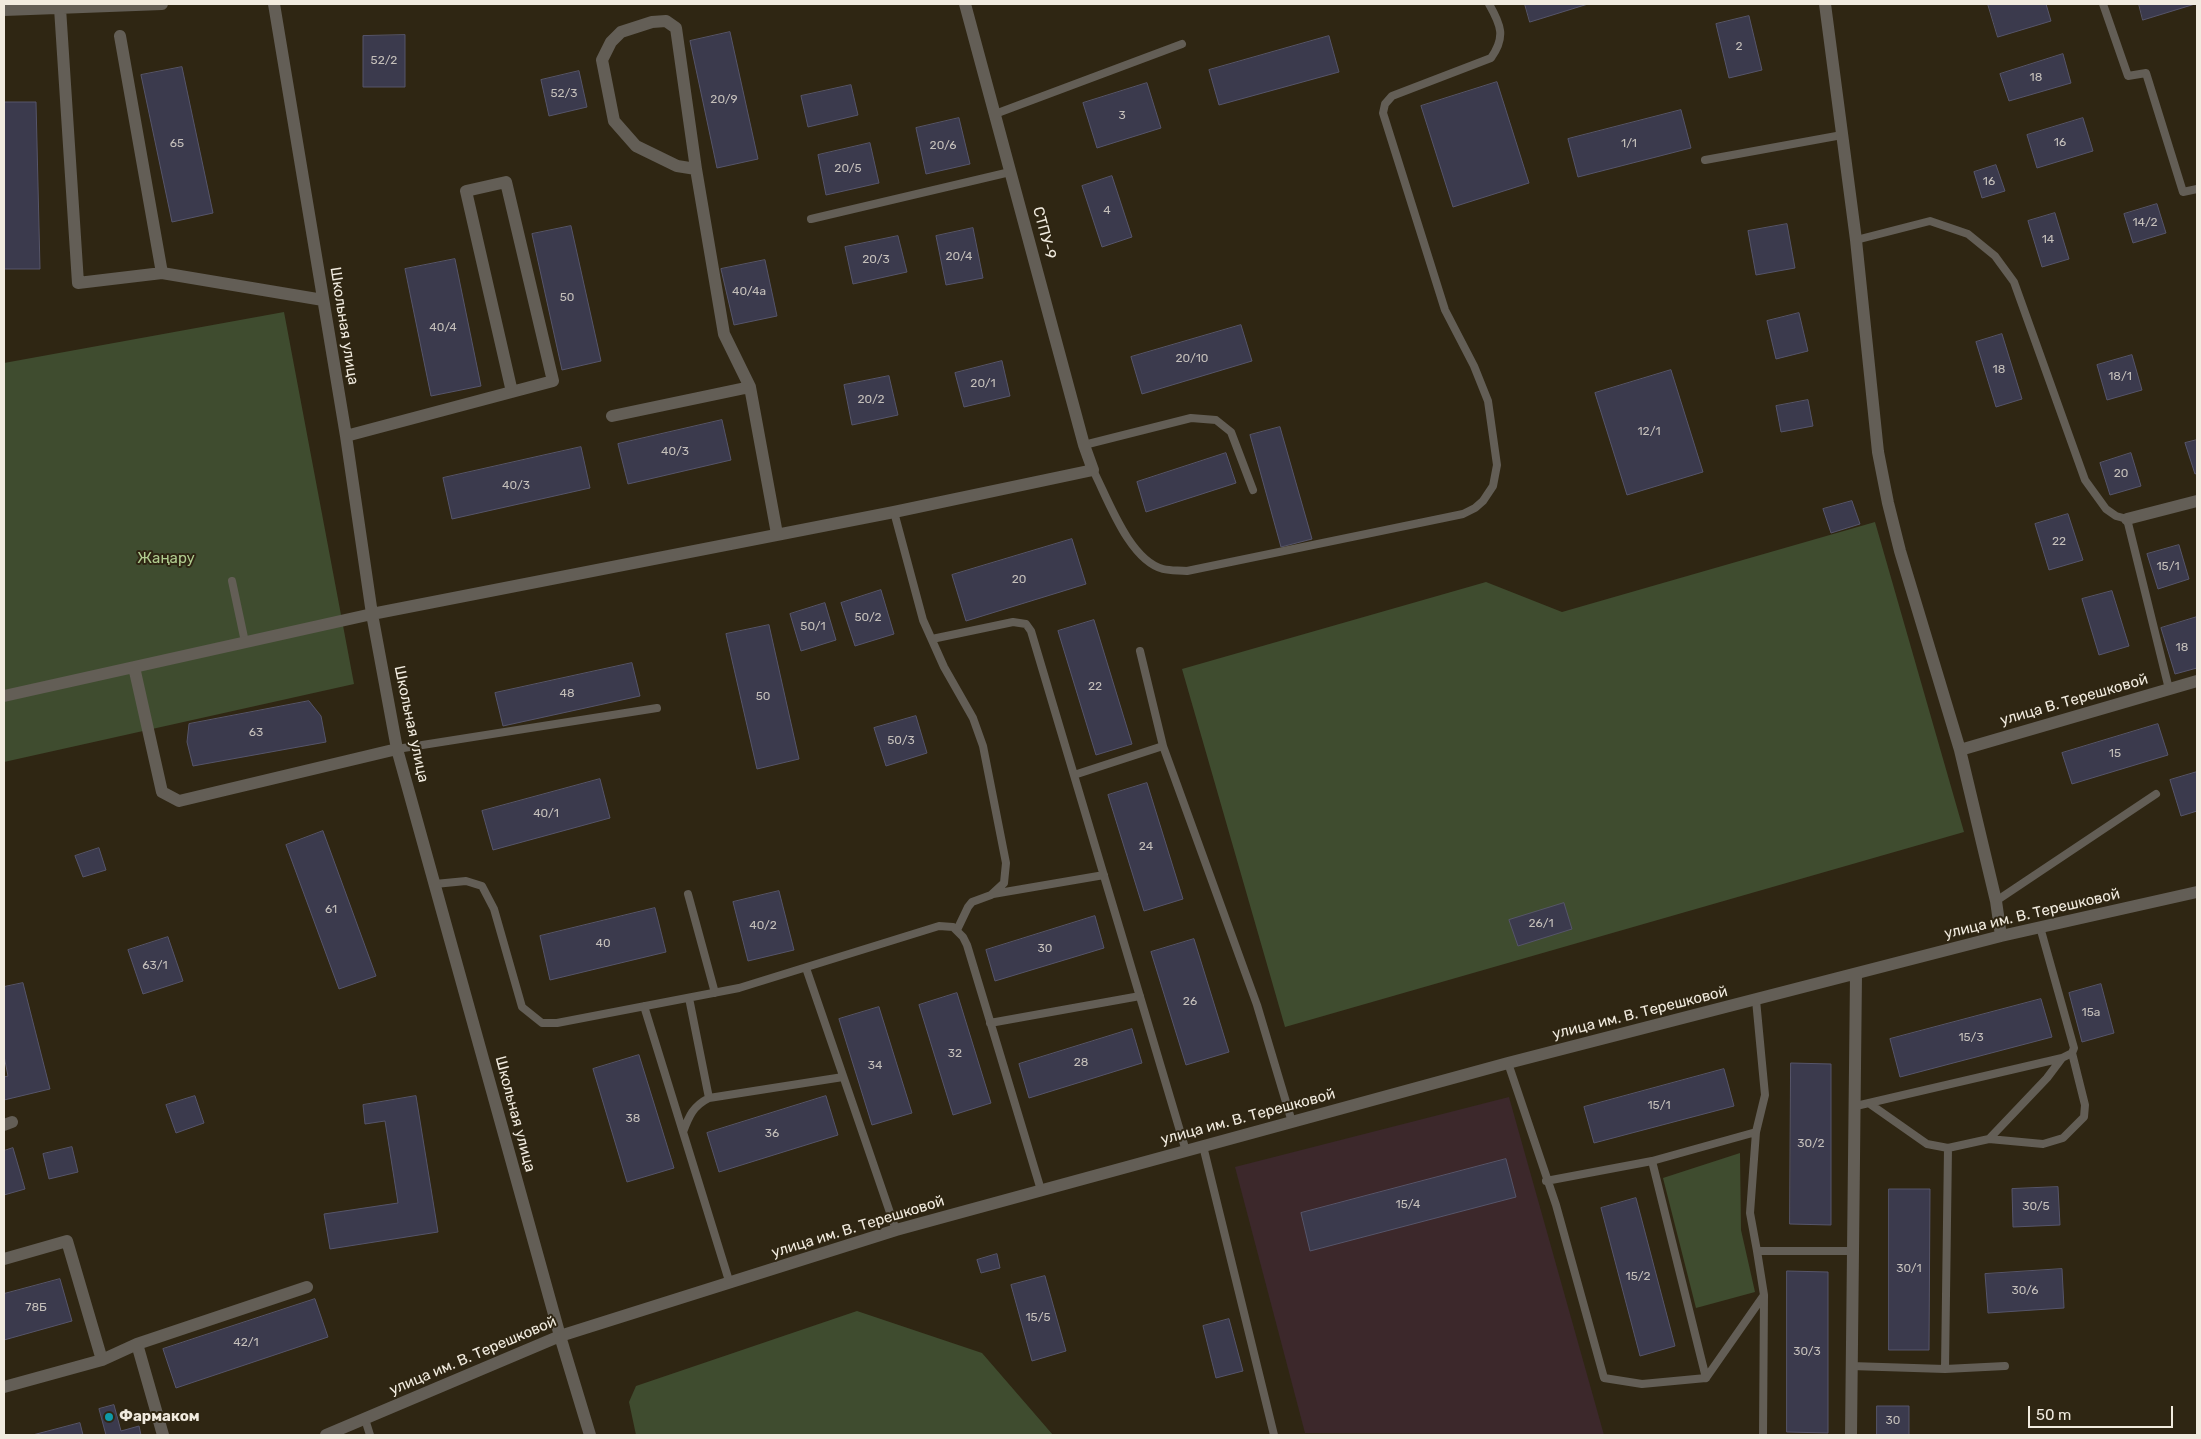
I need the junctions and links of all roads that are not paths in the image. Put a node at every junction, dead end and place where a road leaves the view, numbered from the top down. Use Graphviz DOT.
graph roads {
  1 [pos="162,4"];
  2 [pos="274,4"];
  3 [pos="965,4"];
  4 [pos="1489,4"];
  5 [pos="1825,4"];
  6 [pos="2103,4"];
  7 [pos="60,8"];
  8 [pos="4,10"];
  9 [pos="120,36"];
  10 [pos="1182,44"];
  11 [pos="995,114"];
  12 [pos="1842,135"];
  13 [pos="1705,160"];
  14 [pos="696,169"];
  15 [pos="1010,172"];
  16 [pos="2197,189"];
  17 [pos="811,219"];
  18 [pos="1856,240"];
  19 [pos="162,273"];
  20 [pos="323,300"];
  21 [pos="750,387"];
  22 [pos="512,392"];
  23 [pos="612,416"];
  24 [pos="346,436"];
  25 [pos="1084,445"];
  26 [pos="1093,470"];
  27 [pos="1253,490"];
  28 [pos="2197,501"];
  29 [pos="894,512"];
  30 [pos="2127,519"];
  31 [pos="777,534"];
  32 [pos="232,581"];
  33 [pos="372,614"];
  34 [pos="932,639"];
  35 [pos="245,642"];
  36 [pos="1140,651"];
  37 [pos="134,667"];
  38 [pos="2197,681"];
  39 [pos="2168,689"];
  40 [pos="4,696"];
  41 [pos="657,708"];
  42 [pos="1163,746"];
  43 [pos="397,749"];
  44 [pos="1960,750"];
  45 [pos="1074,775"];
  46 [pos="2156,794"];
  47 [pos="1104,875"];
  48 [pos="435,884"];
  49 [pos="2197,892"];
  50 [pos="688,894"];
  51 [pos="991,895"];
  52 [pos="1996,901"];
  53 [pos="2040,927"];
  54 [pos="957,930"];
  55 [pos="2002,936"];
  56 [pos="806,968"];
  57 [pos="1856,975"];
  58 [pos="715,992"];
  59 [pos="1140,996"];
  60 [pos="689,998"];
  61 [pos="1756,1000"];
  62 [pos="644,1006"];
  63 [pos="990,1023"];
  64 [pos="2072,1053"];
  65 [pos="2062,1058"];
  66 [pos="1508,1063"];
  67 [pos="843,1077"];
  68 [pos="709,1098"];
  69 [pos="1870,1104"];
  70 [pos="1856,1106"];
  71 [pos="1292,1122"];
  72 [pos="683,1132"];
  73 [pos="1756,1132"];
  74 [pos="1989,1139"];
  75 [pos="1203,1146"];
  76 [pos="1948,1148"];
  77 [pos="1186,1151"];
  78 [pos="1652,1161"];
  79 [pos="1546,1180"];
  80 [pos="1041,1190"];
  81 [pos="896,1230"];
  82 [pos="1758,1251"];
  83 [pos="1852,1251"];
  84 [pos="4,1259"];
  85 [pos="730,1284"];
  86 [pos="308,1287"];
  87 [pos="1764,1295"];
  88 [pos="560,1336"];
  89 [pos="137,1344"];
  90 [pos="102,1360"];
  91 [pos="1851,1366"];
  92 [pos="2005,1366"];
  93 [pos="1945,1369"];
  94 [pos="1706,1378"];
  95 [pos="4,1387"];
  96 [pos="365,1419"];
  97 [pos="162,1435"];
  98 [pos="326,1435"];
  99 [pos="370,1435"];
  100 [pos="590,1435"];
  101 [pos="1274,1435"];
  102 [pos="1763,1435"];
  103 [pos="1850,1435"];
  1 -- 7 [label="street"];
  2 -- 20 [label="street, Школьная улица"];
  3 -- 11 [label="street, СТПУ-9"];
  4 -- 26 [label="lane"];
  5 -- 12 [label="street"];
  6 -- 16 [label="lane"];
  7 -- 8 [label="street"];
  7 -- 19 [label="street"];
  9 -- 19 [label="street"];
  10 -- 11 [label="lane"];
  11 -- 15 [label="street, СТПУ-9"];
  12 -- 13 [label="lane"];
  12 -- 18 [label="street"];
  14 -- 14 [label="street"];
  14 -- 21 [label="street"];
  15 -- 17 [label="lane"];
  15 -- 25 [label="street, СТПУ-9"];
  18 -- 30 [label="lane"];
  18 -- 44 [label="street"];
  19 -- 20 [label="street"];
  20 -- 24 [label="street, Школьная улица"];
  21 -- 23 [label="street"];
  21 -- 31 [label="street"];
  22 -- 22 [label="street"];
  22 -- 24 [label="street"];
  24 -- 33 [label="street, Школьная улица"];
  25 -- 26 [label="street, СТПУ-9"];
  25 -- 27 [label="lane"];
  26 -- 29 [label="street"];
  28 -- 30 [label="street"];
  29 -- 31 [label="street"];
  29 -- 34 [label="lane"];
  30 -- 39 [label="lane"];
  31 -- 33 [label="street"];
  32 -- 35 [label="lane"];
  33 -- 35 [label="street"];
  33 -- 43 [label="street, Школьная улица"];
  34 -- 45 [label="lane"];
  34 -- 51 [label="lane"];
  35 -- 37 [label="street"];
  36 -- 42 [label="lane"];
  37 -- 40 [label="street"];
  37 -- 43 [label="street"];
  38 -- 39 [label="street, улица В. Терешковой"];
  39 -- 44 [label="street, улица В. Терешковой"];
  41 -- 43 [label="lane"];
  42 -- 45 [label="lane"];
  42 -- 71 [label="lane"];
  43 -- 48 [label="street, Школьная улица"];
  44 -- 52 [label="street"];
  45 -- 47 [label="lane"];
  46 -- 52 [label="lane"];
  47 -- 51 [label="lane"];
  47 -- 59 [label="lane"];
  48 -- 62 [label="lane"];
  48 -- 88 [label="street, Школьная улица"];
  49 -- 53 [label="street, улица им. В. Терешковой"];
  50 -- 58 [label="lane"];
  51 -- 54 [label="lane"];
  52 -- 55 [label="street"];
  53 -- 55 [label="street, улица им. В. Терешковой"];
  53 -- 64 [label="lane"];
  54 -- 56 [label="lane"];
  54 -- 63 [label="lane"];
  55 -- 57 [label="street, улица им. В. Терешковой"];
  56 -- 58 [label="lane"];
  56 -- 67 [label="lane"];
  57 -- 61 [label="street, улица им. В. Терешковой"];
  57 -- 70 [label="street"];
  58 -- 60 [label="lane"];
  59 -- 63 [label="lane"];
  59 -- 77 [label="lane"];
  60 -- 62 [label="lane"];
  60 -- 68 [label="lane"];
  61 -- 66 [label="street, улица им. В. Терешковой"];
  61 -- 73 [label="lane"];
  62 -- 72 [label="lane"];
  63 -- 80 [label="lane"];
  64 -- 65 [label="lane"];
  64 -- 74 [label="lane"];
  65 -- 69 [label="lane"];
  65 -- 74 [label="lane"];
  66 -- 71 [label="street, улица им. В. Терешковой"];
  66 -- 79 [label="lane"];
  67 -- 68 [label="lane"];
  67 -- 81 [label="lane"];
  68 -- 72 [label="lane"];
  69 -- 70 [label="lane"];
  69 -- 76 [label="lane"];
  70 -- 83 [label="street"];
  71 -- 75 [label="street, улица им. В. Терешковой"];
  72 -- 85 [label="lane"];
  73 -- 78 [label="lane"];
  73 -- 82 [label="lane"];
  74 -- 76 [label="lane"];
  75 -- 77 [label="street, улица им. В. Терешковой"];
  75 -- 101 [label="lane"];
  76 -- 93 [label="lane"];
  77 -- 80 [label="street, улица им. В. Терешковой"];
  78 -- 79 [label="lane"];
  78 -- 94 [label="lane"];
  79 -- 94 [label="lane"];
  80 -- 81 [label="street, улица им. В. Терешковой"];
  81 -- 85 [label="street, улица им. В. Терешковой"];
  82 -- 83 [label="lane"];
  82 -- 87 [label="lane"];
  83 -- 91 [label="street"];
  84 -- 90 [label="street"];
  85 -- 88 [label="street, улица им. В. Терешковой"];
  86 -- 89 [label="street"];
  87 -- 94 [label="lane"];
  87 -- 102 [label="lane"];
  88 -- 96 [label="street, улица им. В. Терешковой"];
  88 -- 100 [label="street, Школьная улица"];
  89 -- 90 [label="street"];
  89 -- 97 [label="street"];
  90 -- 95 [label="street"];
  91 -- 93 [label="lane"];
  91 -- 103 [label="street"];
  92 -- 93 [label="lane"];
  96 -- 98 [label="street, улица им. В. Терешковой"];
  96 -- 99 [label="lane"];
}
